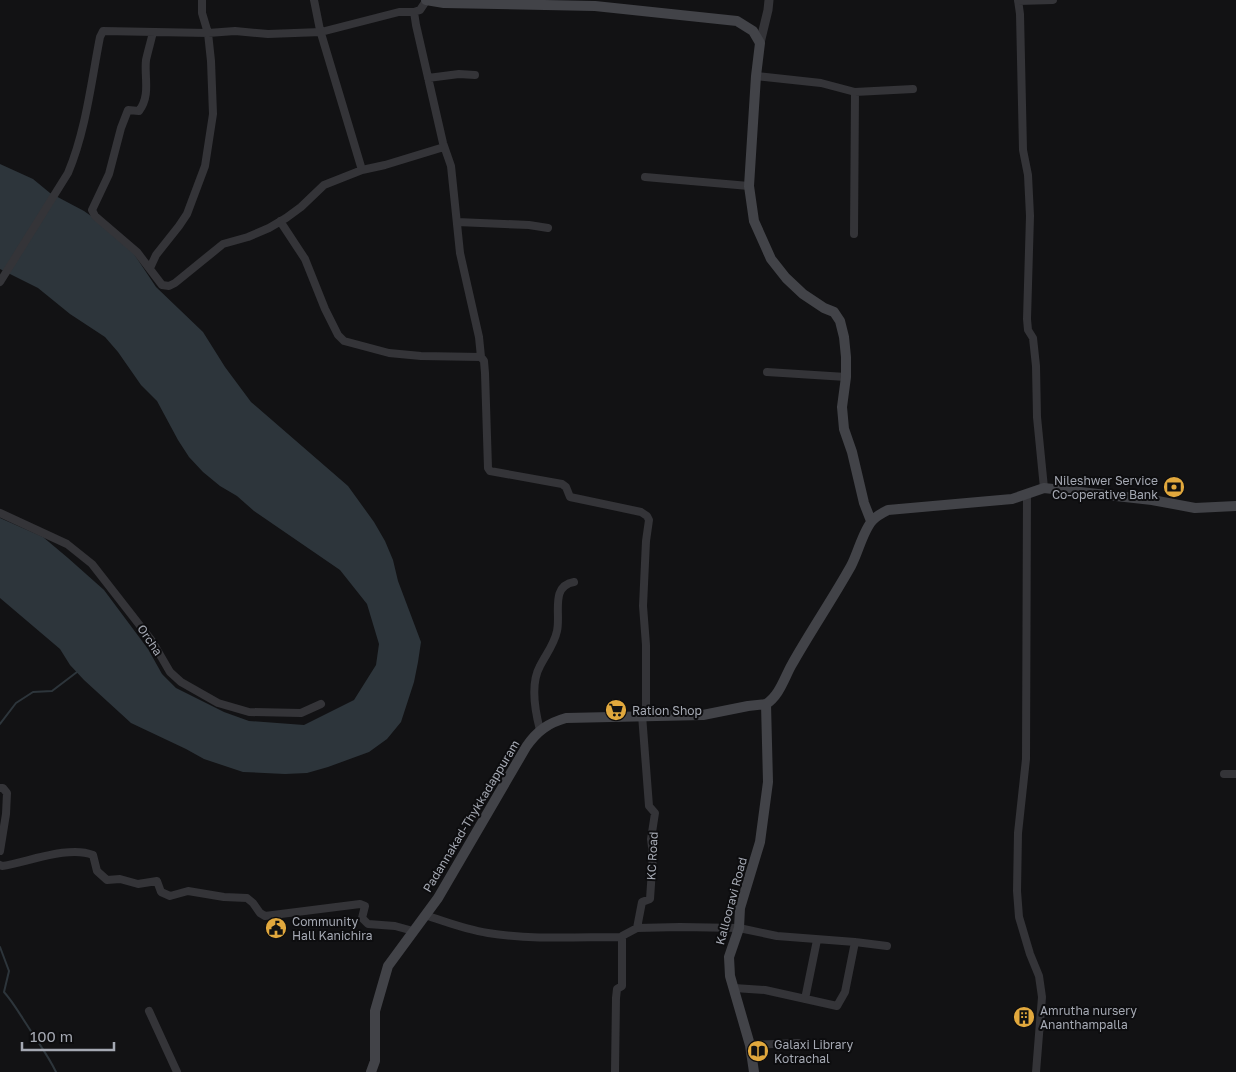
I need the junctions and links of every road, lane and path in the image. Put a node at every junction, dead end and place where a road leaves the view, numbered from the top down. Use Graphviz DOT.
graph roads {
  1 [pos="202,0"];
  2 [pos="314,0"];
  3 [pos="426,0"];
  4 [pos="769,0"];
  5 [pos="1053,0"];
  6 [pos="1018,1"];
  7 [pos="414,12"];
  8 [pos="152,32"];
  9 [pos="321,32"];
  10 [pos="208,33"];
  11 [pos="760,43"];
  12 [pos="475,75"];
  13 [pos="756,76"];
  14 [pos="428,78"];
  15 [pos="913,89"];
  16 [pos="855,92"];
  17 [pos="444,147"];
  18 [pos="362,170"];
  19 [pos="645,178"];
  20 [pos="749,186"];
  21 [pos="280,221"];
  22 [pos="457,222"];
  23 [pos="548,228"];
  24 [pos="854,234"];
  25 [pos="150,268"];
  26 [pos="0,282"];
  27 [pos="481,357"];
  28 [pos="767,372"];
  29 [pos="846,377"];
  30 [pos="1044,488"];
  31 [pos="1028,494"];
  32 [pos="1236,506"];
  33 [pos="0,513"];
  34 [pos="871,521"];
  35 [pos="574,582"];
  36 [pos="321,704"];
  37 [pos="766,704"];
  38 [pos="644,715"];
  39 [pos="540,730"];
  40 [pos="1224,774"];
  41 [pos="1236,774"];
  42 [pos="0,788"];
  43 [pos="0,851"];
  44 [pos="0,865"];
  45 [pos="426,915"];
  46 [pos="637,928"];
  47 [pos="739,928"];
  48 [pos="413,931"];
  49 [pos="622,937"];
  50 [pos="817,940"];
  51 [pos="855,942"];
  52 [pos="887,946"];
  53 [pos="734,988"];
  54 [pos="805,999"];
  55 [pos="149,1010"];
  56 [pos="798,1043"];
  57 [pos="750,1046"];
  58 [pos="177,1072"];
  59 [pos="371,1072"];
  60 [pos="615,1072"];
  61 [pos="754,1072"];
  62 [pos="1036,1072"];
  1 -- 10 [label="street"];
  2 -- 9 [label="street"];
  3 -- 7 [label="street"];
  3 -- 11 [label="main road"];
  4 -- 11 [label="street"];
  5 -- 6 [label="street"];
  6 -- 30 [label="street"];
  7 -- 9 [label="street"];
  7 -- 14 [label="street"];
  8 -- 10 [label="street"];
  8 -- 25 [label="street"];
  8 -- 26 [label="street"];
  9 -- 10 [label="street"];
  9 -- 18 [label="street"];
  10 -- 25 [label="street"];
  11 -- 13 [label="main road"];
  12 -- 14 [label="street"];
  13 -- 16 [label="street"];
  13 -- 20 [label="main road"];
  14 -- 17 [label="street"];
  15 -- 16 [label="street"];
  16 -- 24 [label="street"];
  17 -- 18 [label="street"];
  17 -- 22 [label="street"];
  18 -- 21 [label="street"];
  19 -- 20 [label="street"];
  20 -- 29 [label="main road"];
  21 -- 25 [label="street"];
  21 -- 27 [label="street"];
  22 -- 23 [label="street"];
  22 -- 27 [label="street"];
  27 -- 38 [label="street"];
  28 -- 29 [label="street"];
  29 -- 34 [label="main road"];
  30 -- 31 [label="main road"];
  30 -- 32 [label="main road"];
  31 -- 34 [label="main road"];
  31 -- 62 [label="street"];
  33 -- 36 [label="street, Orcha"];
  34 -- 37 [label="main road"];
  35 -- 39 [label="street"];
  37 -- 38 [label="main road, Padannakad-Thykkadappuram"];
  37 -- 47 [label="main road, Kallooravi Road"];
  38 -- 39 [label="main road, Padannakad-Thykkadappuram"];
  38 -- 46 [label="street, KC Road"];
  39 -- 45 [label="main road, Padannakad-Thykkadappuram"];
  40 -- 41 [label="street"];
  42 -- 43 [label="street"];
  44 -- 48 [label="street"];
  45 -- 48 [label="main road, Padannakad-Thykkadappuram"];
  45 -- 49 [label="street"];
  46 -- 47 [label="street"];
  46 -- 49 [label="street"];
  47 -- 50 [label="street"];
  47 -- 53 [label="main road, Kallooravi Road"];
  48 -- 59 [label="main road, Padannakad-Thykkadappuram"];
  49 -- 60 [label="street"];
  50 -- 51 [label="street"];
  50 -- 54 [label="street"];
  51 -- 52 [label="street"];
  51 -- 54 [label="street"];
  53 -- 54 [label="street"];
  53 -- 57 [label="main road, Kallooravi Road"];
  55 -- 58 [label="street"];
  56 -- 57 [label="street"];
  57 -- 61 [label="main road, Kallooravi Road"];
}
